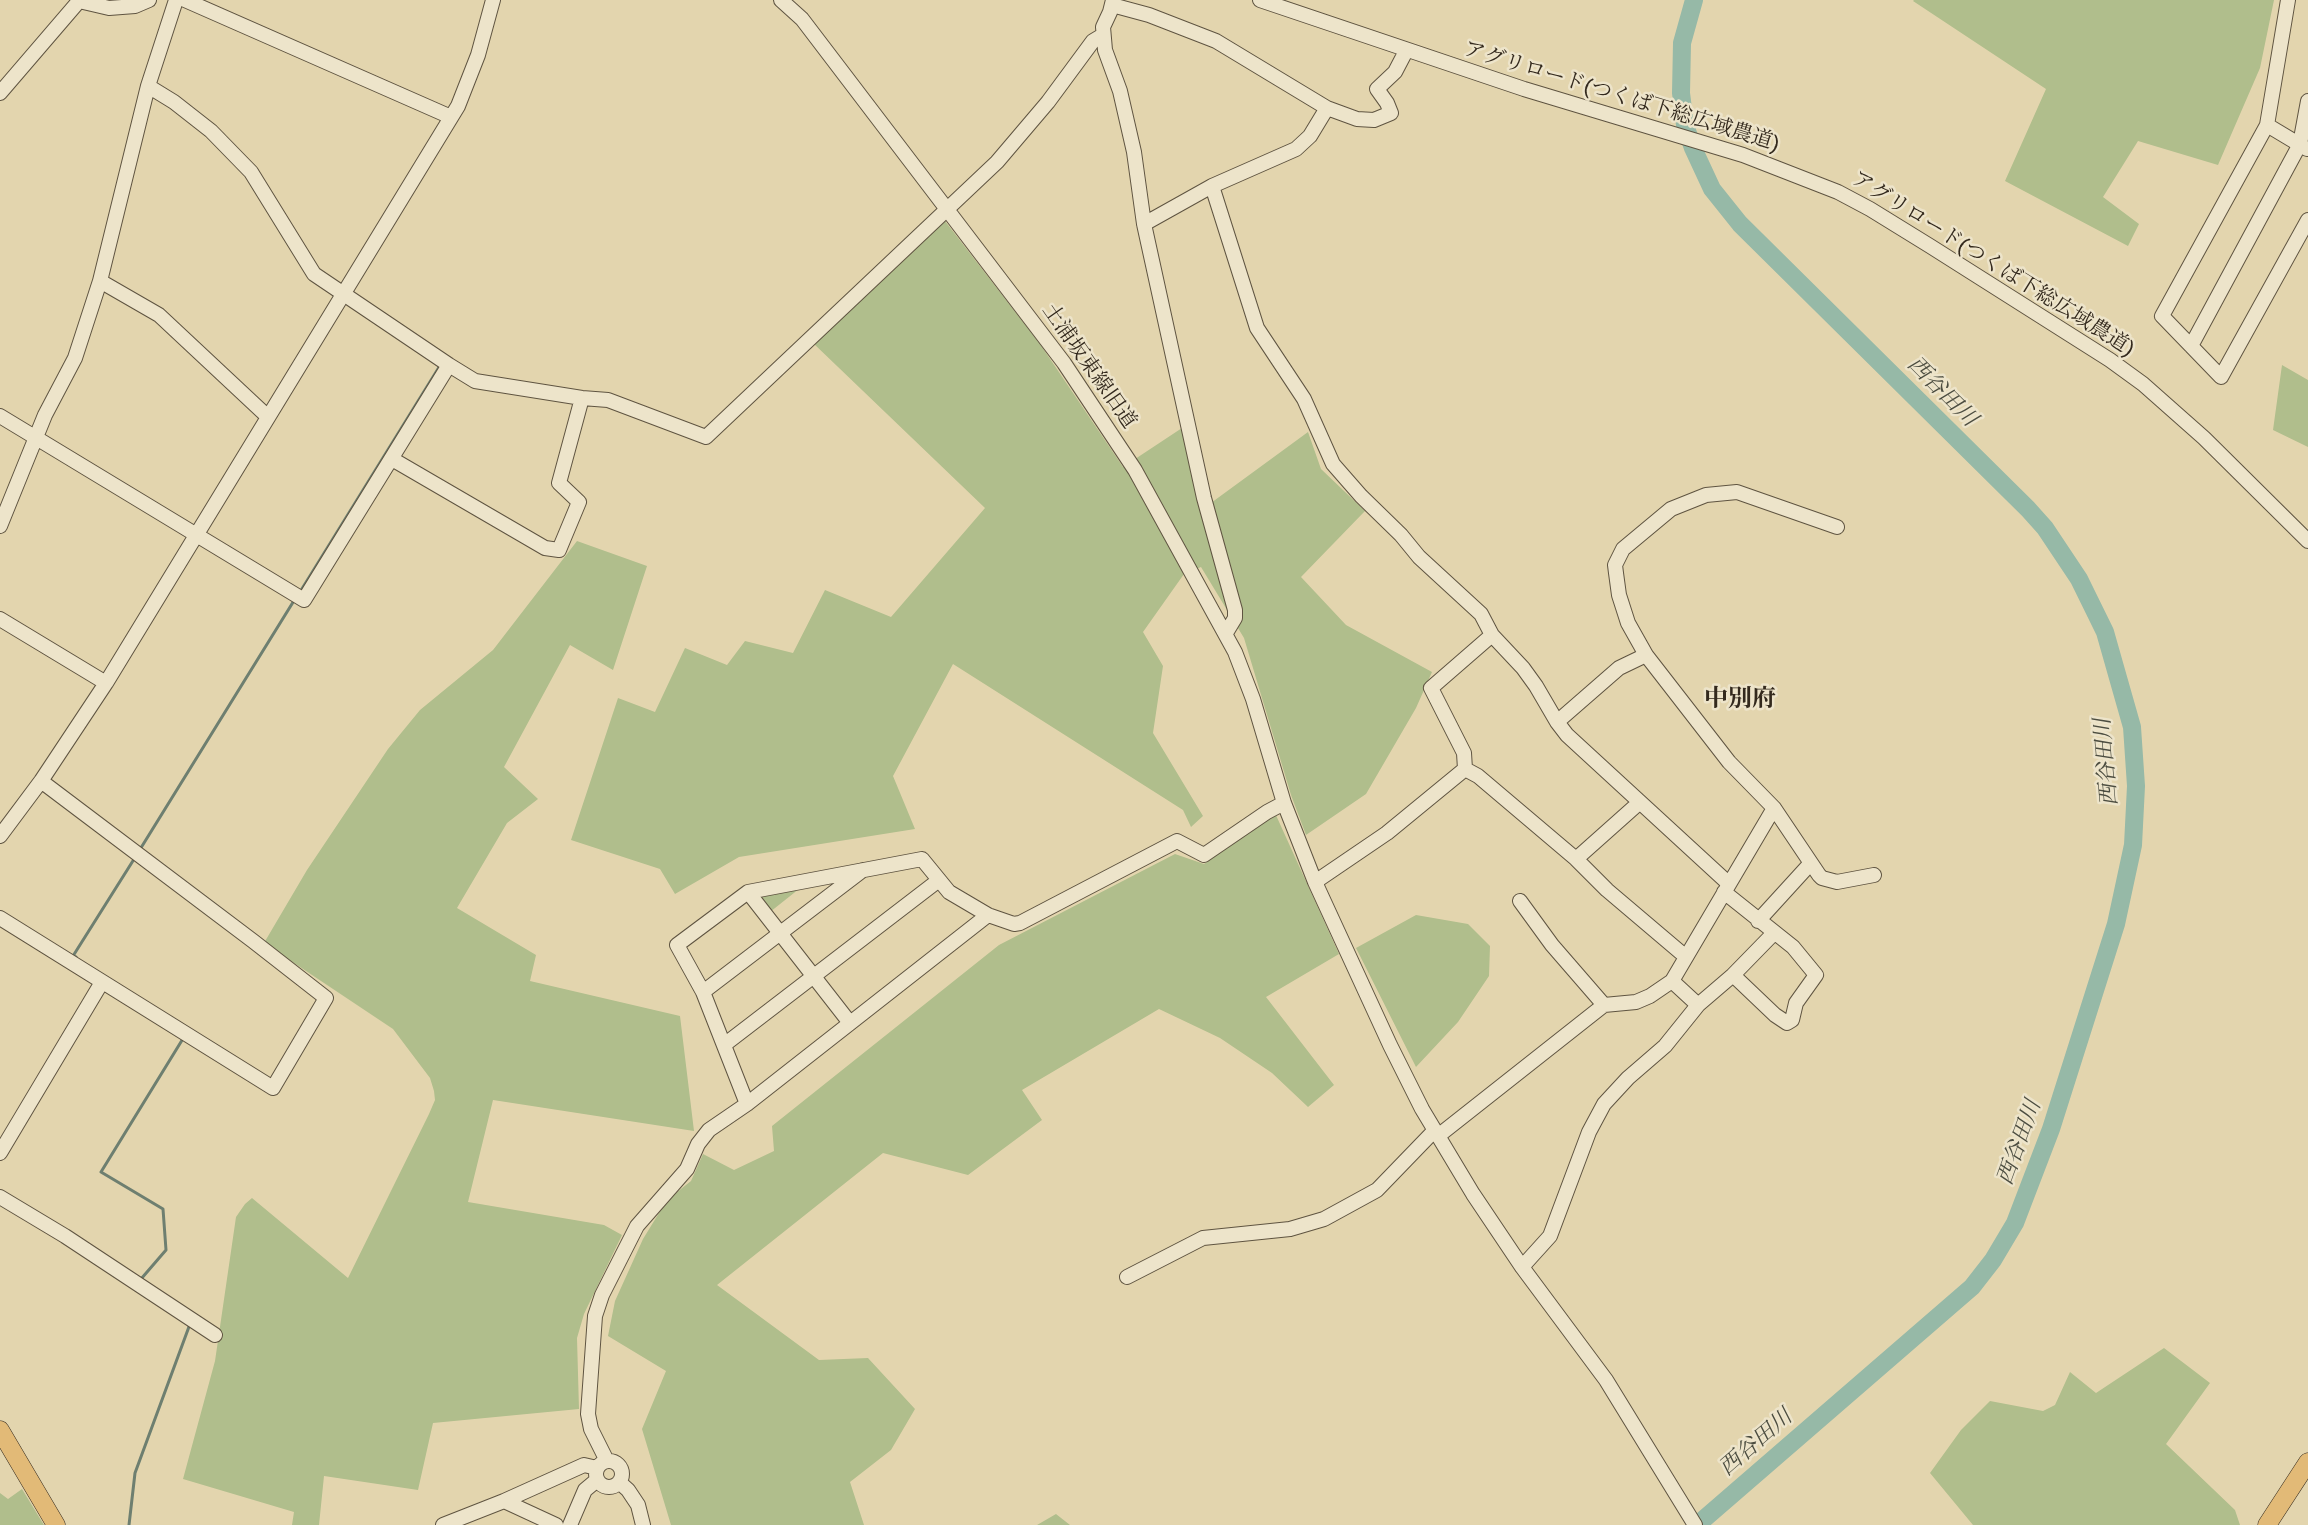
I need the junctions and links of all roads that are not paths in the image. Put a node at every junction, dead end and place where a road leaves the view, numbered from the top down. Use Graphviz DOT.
graph roads {
  1 [pos="149,0"];
  2 [pos="176,0"];
  3 [pos="185,0"];
  4 [pos="492,0"];
  5 [pos="780,0"];
  6 [pos="1260,0"];
  7 [pos="2288,0"];
  8 [pos="1113,3"];
  9 [pos="1102,35"];
  10 [pos="1406,51"];
  11 [pos="148,86"];
  12 [pos="0,93"];
  13 [pos="2308,101"];
  14 [pos="1327,108"];
  15 [pos="451,117"];
  16 [pos="2267,125"];
  17 [pos="2304,147"];
  18 [pos="1212,186"];
  19 [pos="947,209"];
  20 [pos="2308,220"];
  21 [pos="1144,224"];
  22 [pos="100,281"];
  23 [pos="343,295"];
  24 [pos="2191,346"];
  25 [pos="449,365"];
  26 [pos="582,398"];
  27 [pos="0,416"];
  28 [pos="268,417"];
  29 [pos="37,437"];
  30 [pos="392,459"];
  31 [pos="0,526"];
  32 [pos="1837,526"];
  33 [pos="196,535"];
  34 [pos="2308,541"];
  35 [pos="0,619"];
  36 [pos="1226,633"];
  37 [pos="1492,635"];
  38 [pos="1646,654"];
  39 [pos="106,683"];
  40 [pos="1557,722"];
  41 [pos="1465,769"];
  42 [pos="41,781"];
  43 [pos="1640,802"];
  44 [pos="1284,803"];
  45 [pos="1774,808"];
  46 [pos="0,836"];
  47 [pos="1576,859"];
  48 [pos="1810,864"];
  49 [pos="866,868"];
  50 [pos="1874,875"];
  51 [pos="939,880"];
  52 [pos="1315,882"];
  53 [pos="1726,888"];
  54 [pos="748,892"];
  55 [pos="1520,901"];
  56 [pos="988,915"];
  57 [pos="0,918"];
  58 [pos="1758,921"];
  59 [pos="1774,933"];
  60 [pos="781,934"];
  61 [pos="1686,957"];
  62 [pos="1733,975"];
  63 [pos="814,977"];
  64 [pos="1672,981"];
  65 [pos="102,982"];
  66 [pos="703,992"];
  67 [pos="1604,1005"];
  68 [pos="1698,1005"];
  69 [pos="850,1023"];
  70 [pos="724,1045"];
  71 [pos="747,1104"];
  72 [pos="1436,1134"];
  73 [pos="0,1153"];
  74 [pos="0,1197"];
  75 [pos="1522,1267"];
  76 [pos="1127,1276"];
  77 [pos="215,1335"];
  78 [pos="0,1430"];
  79 [pos="2308,1462"];
  80 [pos="600,1470"];
  81 [pos="620,1482"];
  82 [pos="504,1502"];
  83 [pos="1692,1520"];
  84 [pos="2271,1524"];
  85 [pos="56,1525"];
  86 [pos="442,1525"];
  87 [pos="556,1525"];
  88 [pos="570,1525"];
  89 [pos="643,1525"];
  1 -- 12 [label="street"];
  2 -- 11 [label="street"];
  3 -- 15 [label="street"];
  4 -- 15 [label="street"];
  5 -- 19 [label="street, 土浦坂東線旧道"];
  6 -- 10 [label="street, アグリロード(つくば下総広域農道)"];
  7 -- 16 [label="street"];
  8 -- 9 [label="street"];
  8 -- 14 [label="street"];
  9 -- 19 [label="street"];
  9 -- 21 [label="street"];
  10 -- 14 [label="street"];
  10 -- 34 [label="street, アグリロード(つくば下総広域農道)"];
  11 -- 22 [label="street"];
  11 -- 23 [label="street"];
  13 -- 17 [label="street"];
  14 -- 18 [label="street"];
  15 -- 23 [label="street"];
  16 -- 17 [label="street"];
  16 -- 24 [label="street"];
  17 -- 24 [label="street"];
  18 -- 21 [label="street"];
  18 -- 37 [label="street"];
  19 -- 26 [label="street"];
  19 -- 36 [label="street, 土浦坂東線旧道"];
  20 -- 24 [label="street"];
  21 -- 36 [label="street"];
  22 -- 28 [label="street"];
  22 -- 29 [label="street"];
  23 -- 25 [label="street"];
  23 -- 28 [label="street"];
  25 -- 26 [label="street"];
  25 -- 30 [label="street"];
  26 -- 30 [label="street"];
  27 -- 29 [label="street"];
  28 -- 33 [label="street"];
  29 -- 31 [label="street"];
  29 -- 33 [label="street"];
  30 -- 33 [label="street"];
  32 -- 38 [label="street"];
  33 -- 39 [label="street"];
  35 -- 39 [label="street"];
  36 -- 44 [label="street, 土浦坂東線旧道"];
  37 -- 40 [label="street"];
  37 -- 41 [label="street"];
  38 -- 40 [label="street"];
  38 -- 45 [label="street"];
  39 -- 42 [label="street"];
  40 -- 43 [label="street"];
  41 -- 47 [label="street"];
  41 -- 52 [label="street"];
  42 -- 46 [label="street"];
  42 -- 65 [label="street"];
  43 -- 47 [label="street"];
  43 -- 53 [label="street"];
  44 -- 52 [label="street, 土浦坂東線旧道"];
  44 -- 56 [label="street"];
  45 -- 48 [label="street"];
  45 -- 53 [label="street"];
  47 -- 61 [label="street"];
  48 -- 50 [label="street"];
  48 -- 58 [label="street"];
  49 -- 51 [label="street"];
  49 -- 54 [label="street"];
  49 -- 60 [label="street"];
  51 -- 56 [label="street"];
  51 -- 63 [label="street"];
  52 -- 72 [label="street, 土浦坂東線旧道"];
  53 -- 58 [label="street"];
  53 -- 61 [label="street"];
  54 -- 60 [label="street"];
  54 -- 66 [label="street"];
  55 -- 67 [label="street"];
  56 -- 69 [label="street"];
  57 -- 65 [label="street"];
  58 -- 59 [label="street"];
  59 -- 62 [label="street"];
  59 -- 62 [label="street"];
  60 -- 63 [label="street"];
  60 -- 66 [label="street"];
  61 -- 64 [label="street"];
  62 -- 68 [label="street"];
  63 -- 69 [label="street"];
  63 -- 70 [label="street"];
  64 -- 67 [label="street"];
  64 -- 68 [label="street"];
  65 -- 73 [label="street"];
  66 -- 70 [label="street"];
  67 -- 72 [label="street"];
  68 -- 75 [label="street"];
  69 -- 71 [label="street"];
  70 -- 71 [label="street"];
  71 -- 80 [label="street"];
  72 -- 75 [label="street, 土浦坂東線旧道"];
  72 -- 76 [label="street"];
  74 -- 77 [label="street"];
  75 -- 83 [label="street, 土浦坂東線旧道"];
  78 -- 85 [label="main road"];
  79 -- 84 [label="main road"];
  80 -- 81 [label="street"];
  80 -- 81 [label="street"];
  80 -- 82 [label="street"];
  80 -- 88 [label="street"];
  81 -- 89 [label="street"];
  82 -- 86 [label="street"];
  82 -- 87 [label="street"];
}
